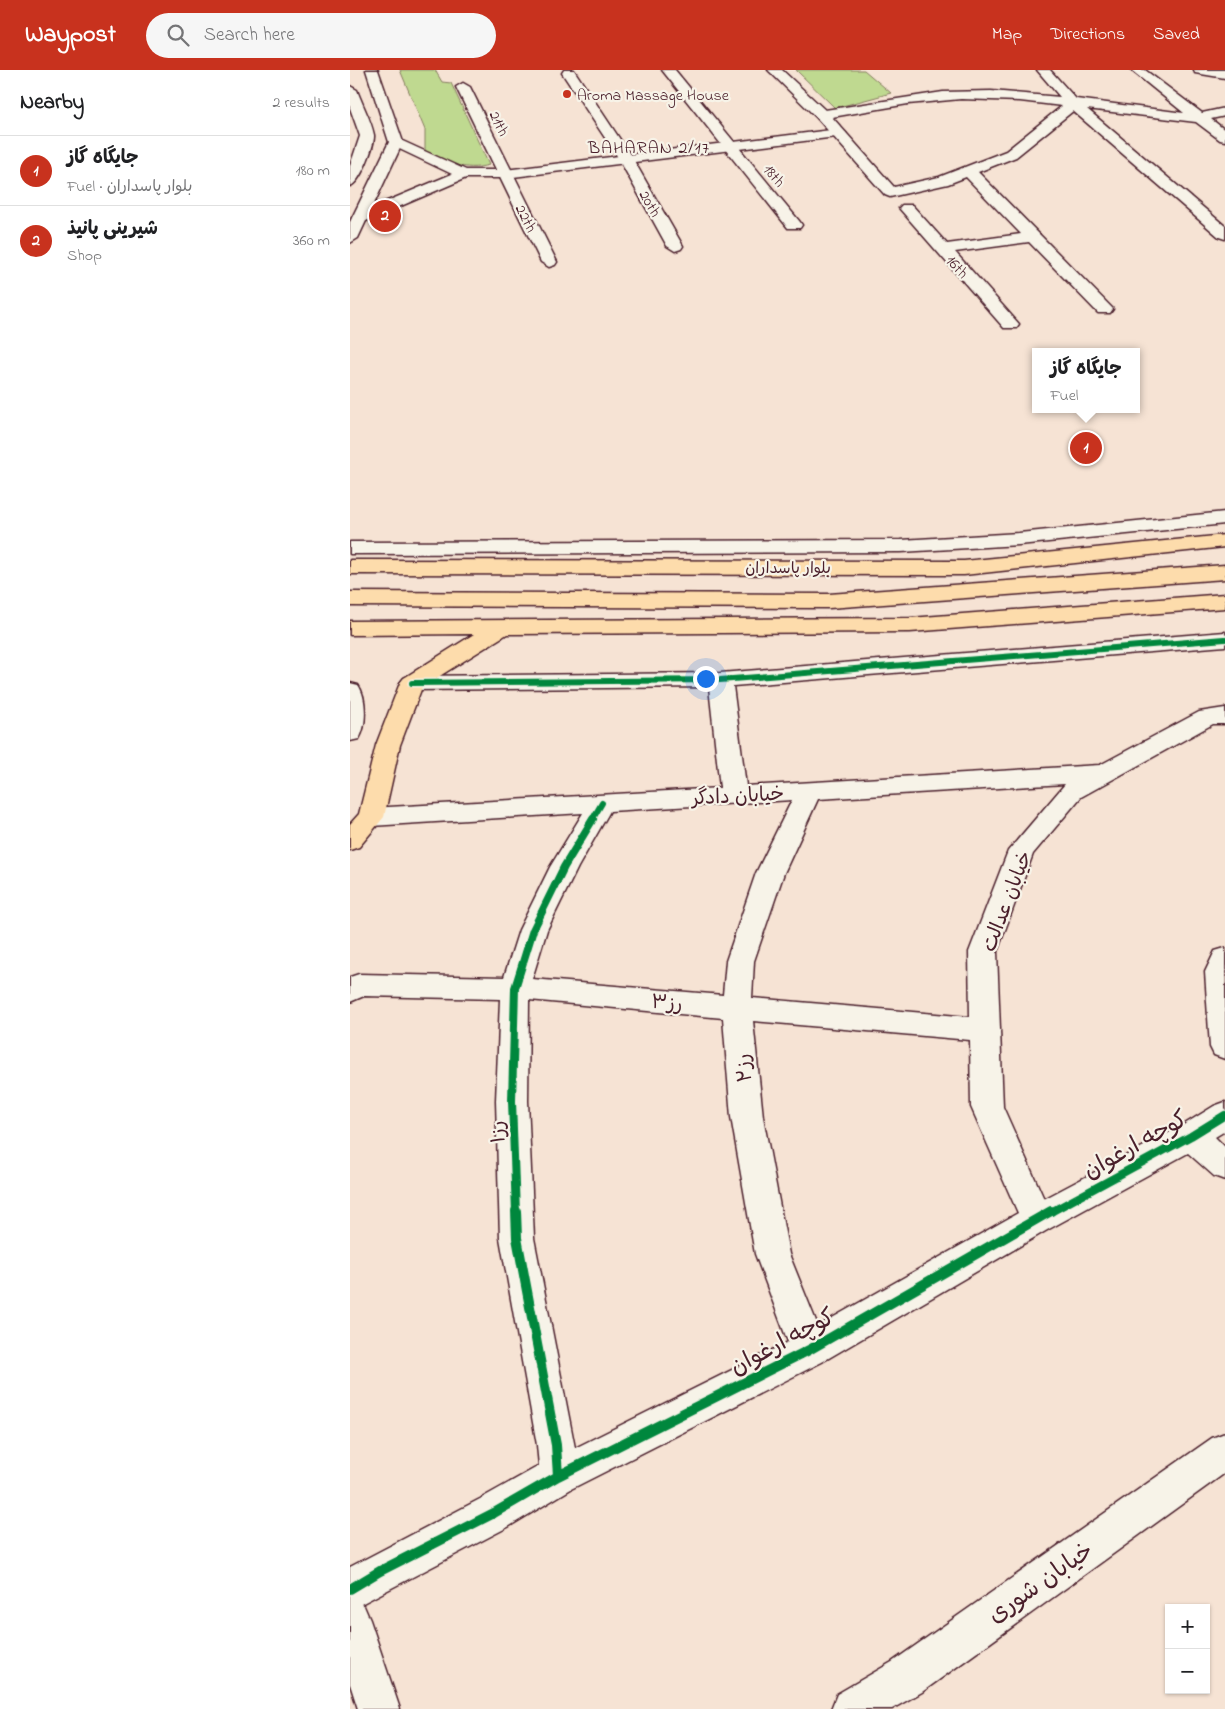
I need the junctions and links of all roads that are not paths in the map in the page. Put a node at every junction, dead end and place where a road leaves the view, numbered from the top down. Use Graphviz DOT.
graph roads {
  1 [pos="372,70"];
  2 [pos="668,70"];
  3 [pos="774,70"];
  4 [pos="1043,70"];
  5 [pos="1137,70"];
  6 [pos="1200,70"];
  7 [pos="569,73"];
  8 [pos="1225,74"];
  9 [pos="463,87"];
  10 [pos="350,90"];
  11 [pos="1074,104"];
  12 [pos="1225,112"];
  13 [pos="822,115"];
  14 [pos="1199,118"];
  15 [pos="839,133"];
  16 [pos="1225,137"];
  17 [pos="396,142"];
  18 [pos="730,146"];
  19 [pos="626,159"];
  20 [pos="968,171"];
  21 [pos="464,174"];
  22 [pos="505,174"];
  23 [pos="350,182"];
  24 [pos="907,208"];
  25 [pos="360,218"];
  26 [pos="794,225"];
  27 [pos="1225,234"];
  28 [pos="352,236"];
  29 [pos="1033,237"];
  30 [pos="676,246"];
  31 [pos="943,250"];
  32 [pos="350,254"];
  33 [pos="549,262"];
  34 [pos="1104,309"];
  35 [pos="1010,324"];
  36 [pos="1225,518"];
  37 [pos="350,540"];
  38 [pos="1225,540"];
  39 [pos="350,548"];
  40 [pos="390,548"];
  41 [pos="350,567"];
  42 [pos="1225,572"];
  43 [pos="350,599"];
  44 [pos="829,601"];
  45 [pos="1225,601"];
  46 [pos="910,625"];
  47 [pos="502,627"];
  48 [pos="350,628"];
  49 [pos="1225,639"];
  50 [pos="720,680"];
  51 [pos="412,683"];
  52 [pos="350,690"];
  53 [pos="1225,716"];
  54 [pos="350,733"];
  55 [pos="1106,773"];
  56 [pos="809,791"];
  57 [pos="734,795"];
  58 [pos="602,803"];
  59 [pos="371,817"];
  60 [pos="350,841"];
  61 [pos="1225,959"];
  62 [pos="515,988"];
  63 [pos="350,992"];
  64 [pos="737,1008"];
  65 [pos="985,1030"];
  66 [pos="1225,1047"];
  67 [pos="1225,1114"];
  68 [pos="1191,1136"];
  69 [pos="1225,1166"];
  70 [pos="1037,1219"];
  71 [pos="810,1350"];
  72 [pos="1225,1451"];
  73 [pos="558,1476"];
  74 [pos="350,1589"];
  75 [pos="350,1620"];
  76 [pos="379,1709"];
  77 [pos="852,1709"];
  1 -- 17 [label="street"];
  2 -- 18 [label="street, 18th"];
  3 -- 13 [label="street"];
  4 -- 11 [label="street"];
  5 -- 14 [label="street"];
  6 -- 8 [label="street"];
  7 -- 19 [label="street, 20th"];
  9 -- 22 [label="street, 21th"];
  10 -- 23 [label="street"];
  11 -- 13 [label="street"];
  11 -- 14 [label="street"];
  11 -- 20 [label="street"];
  11 -- 27 [label="street"];
  12 -- 14 [label="street"];
  13 -- 15 [label="street"];
  14 -- 16 [label="street"];
  15 -- 18 [label="street"];
  15 -- 20 [label="street"];
  17 -- 21 [label="street"];
  17 -- 25 [label="street"];
  18 -- 19 [label="street"];
  18 -- 26 [label="street, 18th"];
  19 -- 22 [label="street"];
  19 -- 30 [label="street, 20th"];
  20 -- 29 [label="street"];
  21 -- 22 [label="street"];
  21 -- 25 [label="street"];
  22 -- 33 [label="street, 22th"];
  24 -- 31 [label="street, 16th"];
  25 -- 28 [label="street"];
  28 -- 32 [label="street"];
  29 -- 31 [label="street"];
  29 -- 34 [label="street"];
  31 -- 35 [label="street, 16th"];
  36 -- 40 [label="street"];
  37 -- 40 [label="street"];
  38 -- 41 [label="main road, بلوار پاسداران"];
  39 -- 40 [label="street"];
  42 -- 44 [label="main road, بلوار پاسداران"];
  43 -- 44 [label="main road, بلوار پاسداران"];
  44 -- 46 [label="main road"];
  45 -- 46 [label="main road"];
  46 -- 47 [label="main road"];
  47 -- 48 [label="main road"];
  47 -- 51 [label="main road"];
  49 -- 50 [label="street"];
  50 -- 51 [label="street"];
  50 -- 57 [label="street"];
  51 -- 59 [label="main road"];
  52 -- 54 [label="street"];
  53 -- 55 [label="street, خیابان عدالت"];
  55 -- 56 [label="street, خیابان دادگر"];
  55 -- 65 [label="street, خیابان عدالت"];
  56 -- 57 [label="street, خیابان دادگر"];
  56 -- 64 [label="street, رز۲"];
  57 -- 58 [label="street, خیابان دادگر"];
  58 -- 59 [label="street, خیابان دادگر"];
  58 -- 62 [label="street, رز۱"];
  59 -- 60 [label="main road"];
  61 -- 66 [label="street"];
  62 -- 63 [label="street, رز۳"];
  62 -- 64 [label="street, رز۳"];
  62 -- 73 [label="street, رز۱"];
  64 -- 65 [label="street, رز۳"];
  64 -- 71 [label="street, رز۲"];
  65 -- 70 [label="street, خیابان عدالت"];
  67 -- 68 [label="street, کوچه ارغوان"];
  68 -- 69 [label="street"];
  68 -- 70 [label="street, کوچه ارغوان"];
  70 -- 71 [label="street, کوچه ارغوان"];
  71 -- 73 [label="street, کوچه ارغوان"];
  72 -- 77 [label="street, خیابان شوری"];
  73 -- 74 [label="street, کوچه ارغوان"];
  75 -- 76 [label="street"];
}
